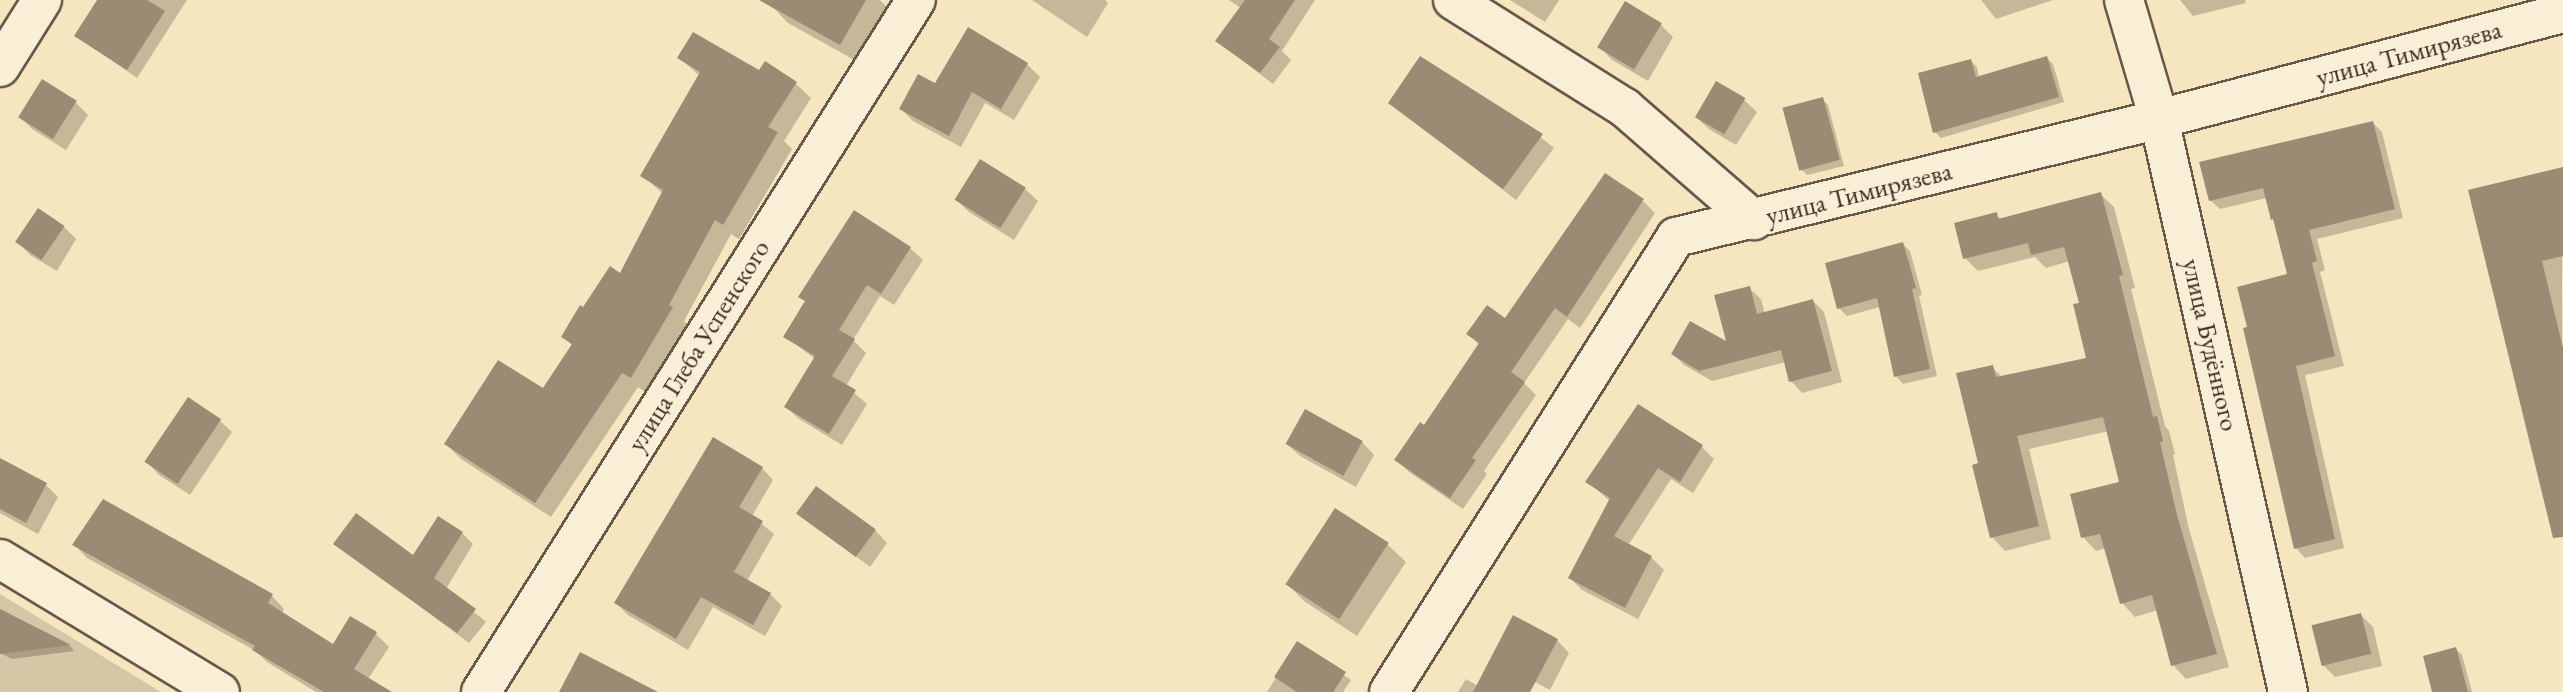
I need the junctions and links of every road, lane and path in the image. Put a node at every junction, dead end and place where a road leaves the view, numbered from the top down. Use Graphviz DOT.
graph roads {
  1 [pos="42,0"];
  2 [pos="916,0"];
  3 [pos="1453,0"];
  4 [pos="2124,0"];
  5 [pos="2563,13"];
  6 [pos="0,67"];
  7 [pos="2159,119"];
  8 [pos="1754,220"];
  9 [pos="0,559"];
  10 [pos="220,692"];
  11 [pos="481,692"];
  12 [pos="1389,692"];
  13 [pos="2287,692"];
  1 -- 6 [label="street"];
  2 -- 11 [label="street, улица Глеба Успенского"];
  3 -- 8 [label="street"];
  4 -- 7 [label="street, улица Будённого"];
  5 -- 7 [label="street, улица Тимирязева"];
  7 -- 8 [label="street, улица Тимирязева"];
  7 -- 13 [label="street, улица Будённого"];
  8 -- 12 [label="street, улица Тимирязева"];
  9 -- 10 [label="street"];
}
